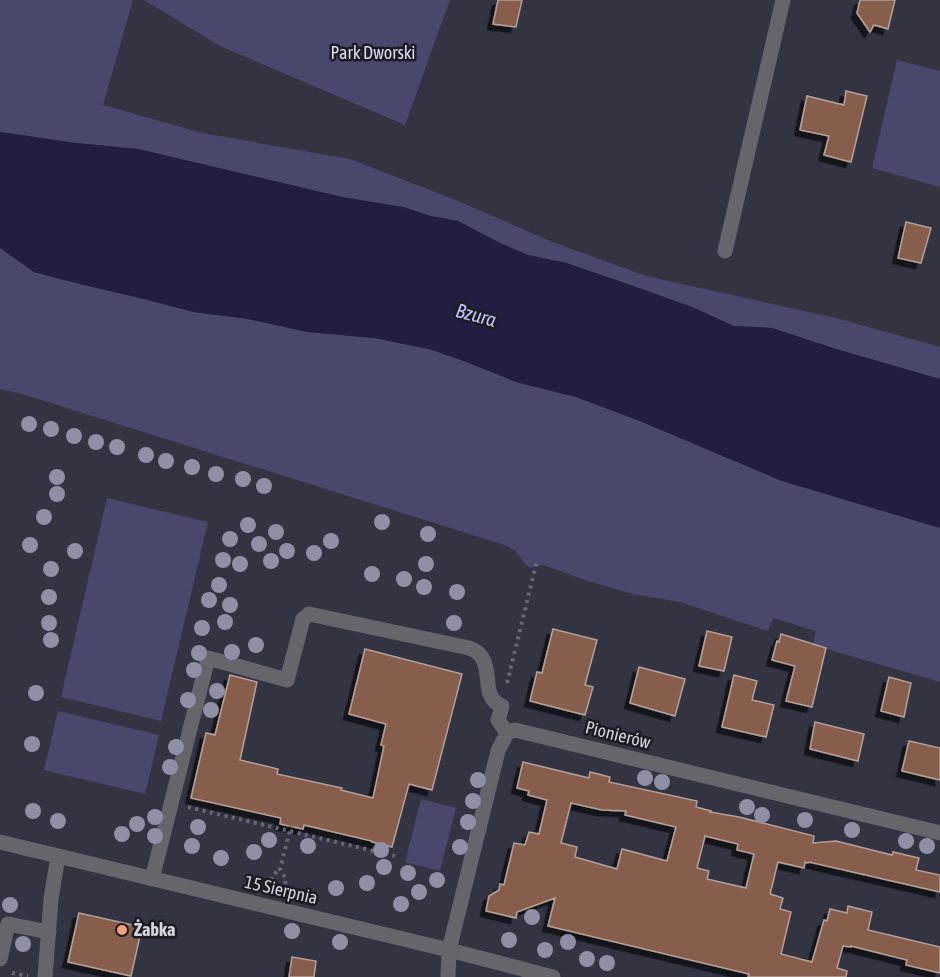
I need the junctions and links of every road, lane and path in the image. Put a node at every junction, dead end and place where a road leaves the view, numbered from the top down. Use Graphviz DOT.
graph roads {
  1 [pos="783,0"];
  2 [pos="726,251"];
  3 [pos="537,561"];
  4 [pos="502,706"];
  5 [pos="507,733"];
  6 [pos="172,803"];
  7 [pos="290,829"];
  8 [pos="940,833"];
  9 [pos="0,842"];
  10 [pos="58,856"];
  11 [pos="395,856"];
  12 [pos="280,869"];
  13 [pos="152,879"];
  14 [pos="271,880"];
  15 [pos="285,884"];
  16 [pos="49,932"];
  17 [pos="449,950"];
  18 [pos="4,966"];
  19 [pos="33,977"];
  20 [pos="45,977"];
  21 [pos="448,977"];
  22 [pos="553,977"];
  1 -- 2 [label="street"];
  3 -- 4 [label="path"];
  4 -- 5 [label="street"];
  4 -- 6 [label="street"];
  5 -- 8 [label="street, Pionierów"];
  5 -- 17 [label="street"];
  6 -- 7 [label="path"];
  6 -- 13 [label="street"];
  7 -- 11 [label="path"];
  7 -- 12 [label="path"];
  9 -- 10 [label="street, 15 Sierpnia"];
  10 -- 13 [label="street, 15 Sierpnia"];
  10 -- 16 [label="street"];
  12 -- 14 [label="path"];
  12 -- 15 [label="path"];
  13 -- 17 [label="street, 15 Sierpnia"];
  16 -- 18 [label="street"];
  16 -- 20 [label="street"];
  17 -- 21 [label="street"];
  17 -- 22 [label="street, 15 Sierpnia"];
  18 -- 19 [label="path"];
}
